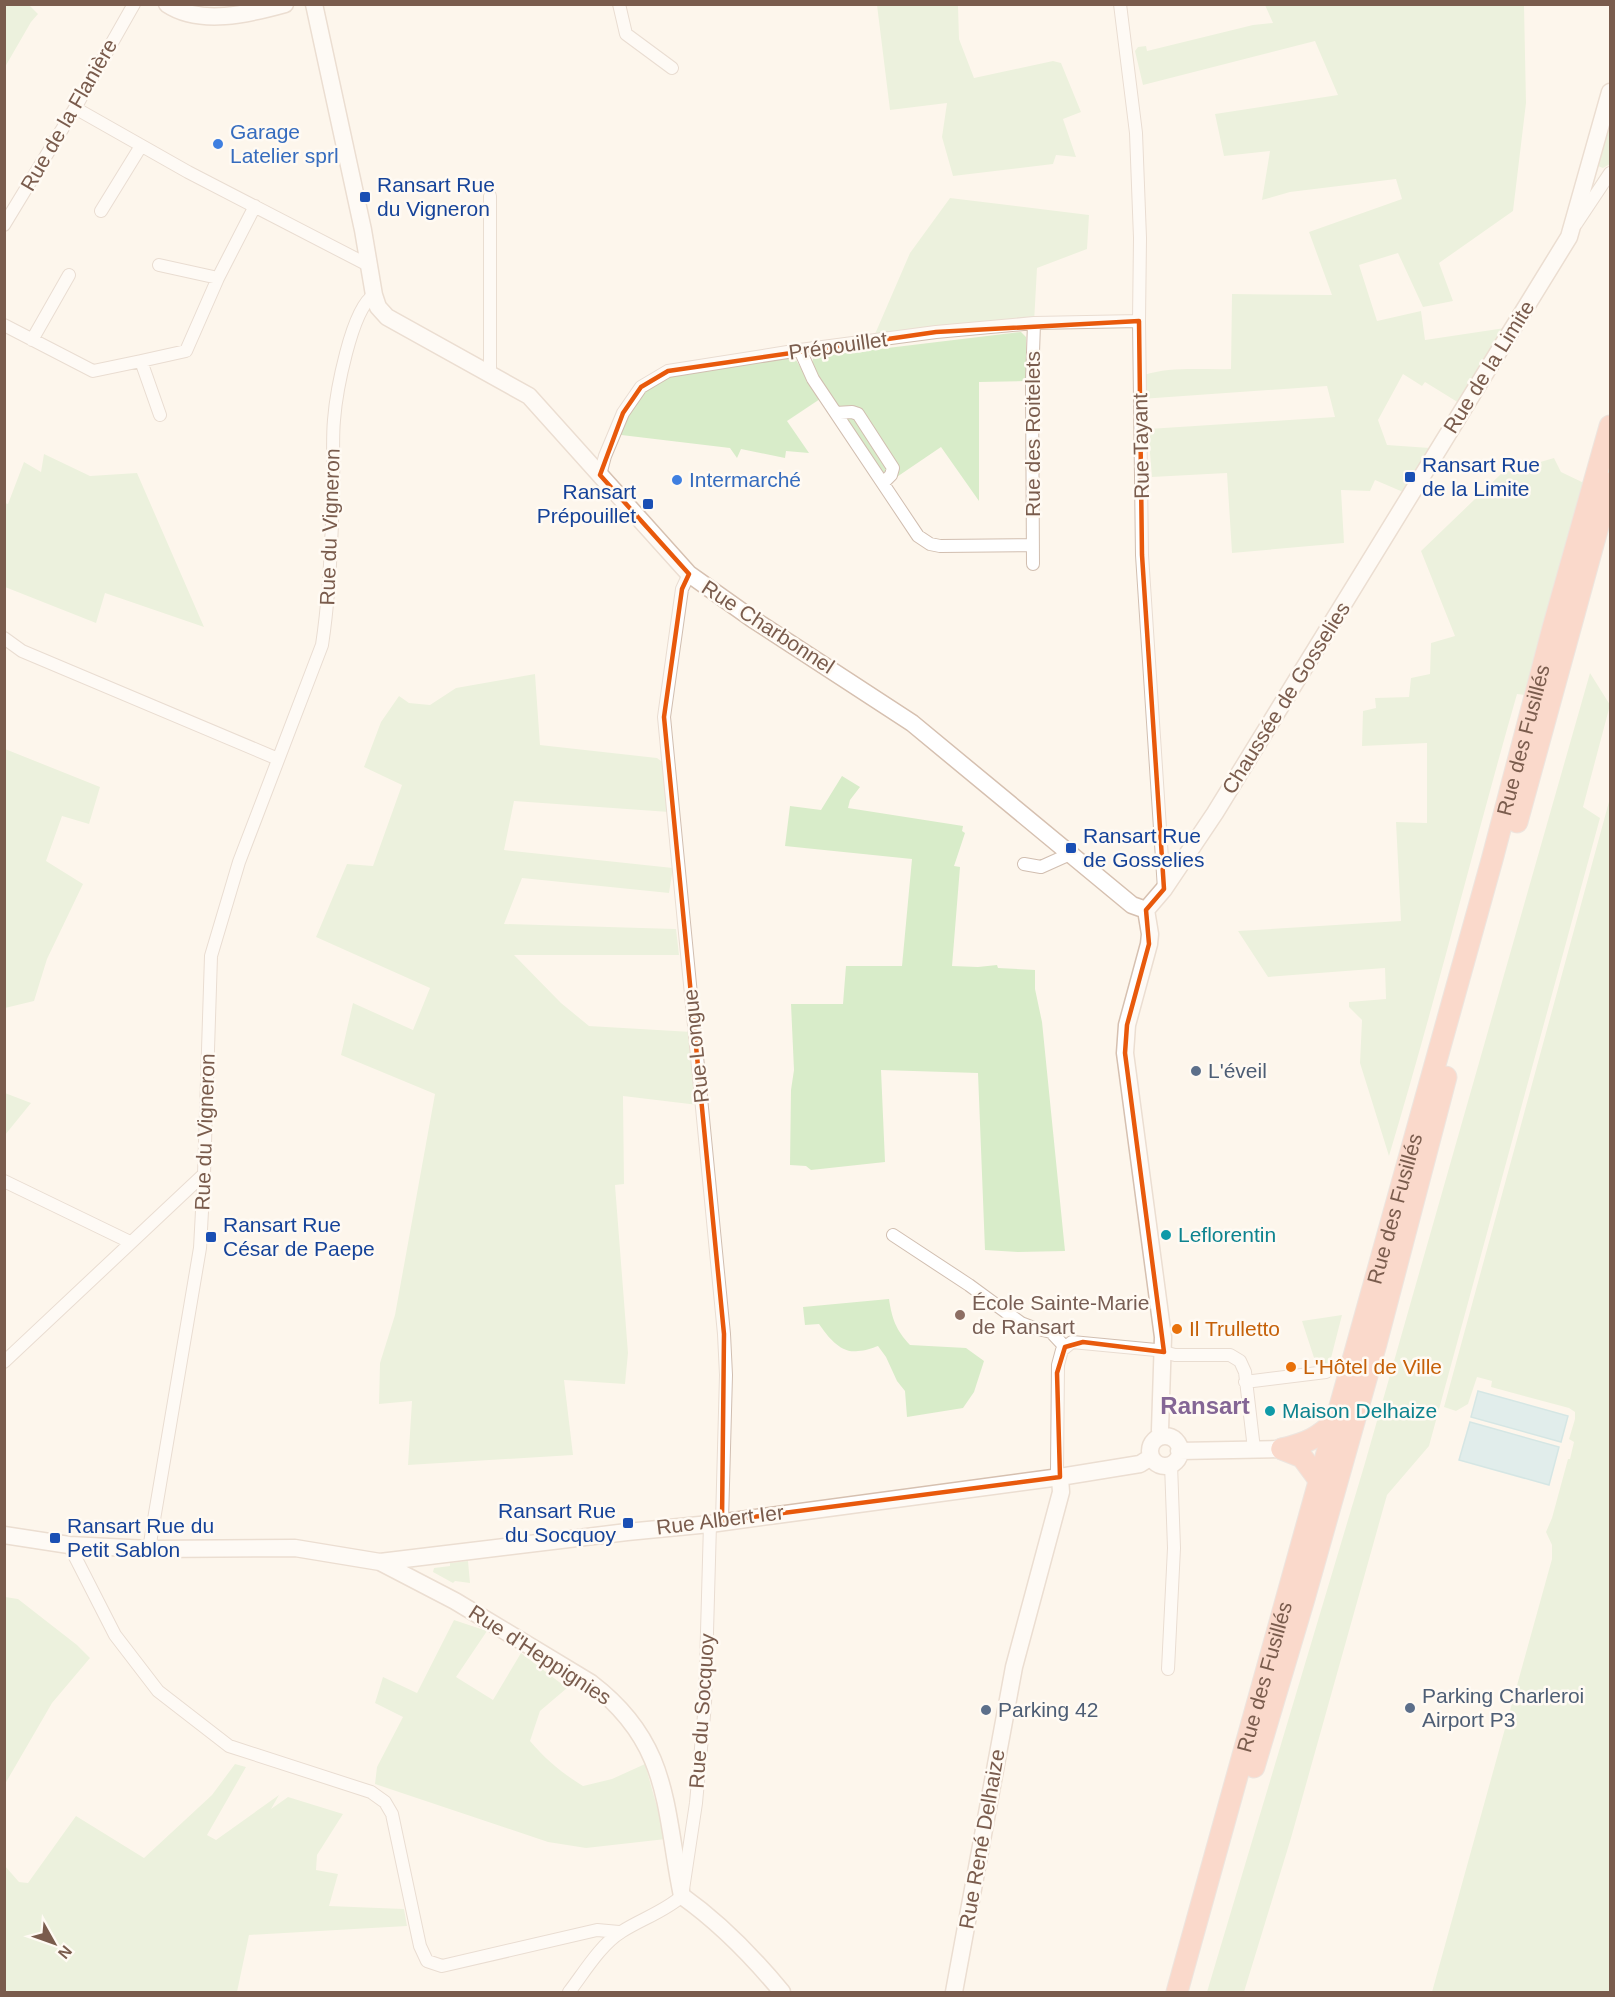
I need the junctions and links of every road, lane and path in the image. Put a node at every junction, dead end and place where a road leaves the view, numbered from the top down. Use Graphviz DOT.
graph roads {
  1 [pos="134,4"];
  2 [pos="167,4"];
  3 [pos="285,4"];
  4 [pos="314,4"];
  5 [pos="619,4"];
  6 [pos="1120,4"];
  7 [pos="672,68"];
  8 [pos="1611,92"];
  9 [pos="75,108"];
  10 [pos="141,146"];
  11 [pos="1611,173"];
  12 [pos="490,196"];
  13 [pos="255,206"];
  14 [pos="101,212"];
  15 [pos="4,225"];
  16 [pos="1574,227"];
  17 [pos="368,265"];
  18 [pos="159,266"];
  19 [pos="69,275"];
  20 [pos="218,278"];
  21 [pos="374,295"];
  22 [pos="1139,321"];
  23 [pos="1034,323"];
  24 [pos="4,325"];
  25 [pos="33,340"];
  26 [pos="800,350"];
  27 [pos="141,361"];
  28 [pos="490,374"];
  29 [pos="160,415"];
  30 [pos="1611,426"];
  31 [pos="600,475"];
  32 [pos="1611,483"];
  33 [pos="1404,506"];
  34 [pos="1033,545"];
  35 [pos="1033,564"];
  36 [pos="689,574"];
  37 [pos="4,638"];
  38 [pos="278,759"];
  39 [pos="1070,854"];
  40 [pos="1024,864"];
  41 [pos="1164,889"];
  42 [pos="1146,910"];
  43 [pos="204,1174"];
  44 [pos="4,1181"];
  45 [pos="894,1234"];
  46 [pos="130,1242"];
  47 [pos="1065,1347"];
  48 [pos="1164,1352"];
  49 [pos="4,1362"];
  50 [pos="1326,1372"];
  51 [pos="1245,1382"];
  52 [pos="1336,1420"];
  53 [pos="1162,1436"];
  54 [pos="1254,1449"];
  55 [pos="1282,1449"];
  56 [pos="1151,1457"];
  57 [pos="1175,1458"];
  58 [pos="1059,1477"];
  59 [pos="1319,1480"];
  60 [pos="716,1522"];
  61 [pos="4,1535"];
  62 [pos="69,1545"];
  63 [pos="149,1549"];
  64 [pos="380,1562"];
  65 [pos="1168,1669"];
  66 [pos="682,1896"];
  67 [pos="619,1932"];
  68 [pos="568,1992"];
  69 [pos="782,1992"];
  70 [pos="954,1992"];
  71 [pos="1177,1992"];
  72 [pos="1191,1992"];
  1 -- 9 [label="street, Rue de la Flanière"];
  2 -- 3 [label="street"];
  4 -- 17 [label="street"];
  5 -- 7 [label="street"];
  6 -- 22 [label="street, Rue Tayant"];
  8 -- 16 [label="street, Rue de la Limite"];
  9 -- 10 [label="street"];
  9 -- 15 [label="street, Rue de la Flanière"];
  10 -- 13 [label="street"];
  10 -- 14 [label="street"];
  11 -- 16 [label="street, Rue de la Limite"];
  12 -- 28 [label="street"];
  13 -- 17 [label="street"];
  13 -- 20 [label="street"];
  16 -- 33 [label="street, Rue de la Limite"];
  17 -- 21 [label="street"];
  18 -- 20 [label="street"];
  19 -- 25 [label="street"];
  20 -- 27 [label="street"];
  21 -- 28 [label="street, Rue Charbonnel"];
  21 -- 38 [label="street, Rue du Vigneron"];
  22 -- 23 [label="street, Prépouillet"];
  22 -- 41 [label="street, Rue Tayant"];
  23 -- 26 [label="street, Prépouillet"];
  23 -- 34 [label="street, Rue des Roitelets"];
  24 -- 25 [label="street"];
  25 -- 27 [label="street"];
  26 -- 31 [label="street, Prépouillet"];
  26 -- 34 [label="street, Rue des Roitelets"];
  27 -- 29 [label="street"];
  28 -- 31 [label="street, Rue Charbonnel"];
  30 -- 52 [label="highway, Rue des Fusillés"];
  31 -- 36 [label="street, Rue Charbonnel"];
  32 -- 72 [label="highway, Rue des Fusillés"];
  33 -- 41 [label="street, Chaussée de Gosselies"];
  34 -- 35 [label="street, Rue des Roitelets"];
  36 -- 39 [label="street, Rue Charbonnel"];
  36 -- 60 [label="street, Rue Longue"];
  37 -- 38 [label="street"];
  38 -- 43 [label="street, Rue du Vigneron"];
  39 -- 40 [label="street"];
  39 -- 42 [label="street, Rue Charbonnel"];
  41 -- 42 [label="street, Chaussée de Gosselies"];
  42 -- 48 [label="street"];
  43 -- 46 [label="street"];
  43 -- 63 [label="street, Rue du Vigneron"];
  44 -- 46 [label="street"];
  45 -- 47 [label="street"];
  46 -- 49 [label="street"];
  47 -- 48 [label="street"];
  47 -- 58 [label="street"];
  48 -- 51 [label="street"];
  48 -- 53 [label="street"];
  50 -- 51 [label="street"];
  51 -- 54 [label="street"];
  52 -- 55 [label="highway"];
  52 -- 59 [label="highway, Rue des Fusillés"];
  53 -- 56 [label="street"];
  53 -- 57 [label="street"];
  54 -- 55 [label="street"];
  54 -- 57 [label="street"];
  55 -- 59 [label="highway"];
  56 -- 57 [label="street"];
  56 -- 58 [label="street, Rue Albert Ier"];
  57 -- 65 [label="street"];
  58 -- 60 [label="street, Rue Albert Ier"];
  58 -- 70 [label="street, Rue René Delhaize"];
  59 -- 71 [label="highway, Rue des Fusillés"];
  60 -- 64 [label="street, Rue Albert Ier"];
  60 -- 66 [label="street, Rue du Socquoy"];
  61 -- 62 [label="street"];
  62 -- 63 [label="street"];
  62 -- 67 [label="street"];
  63 -- 64 [label="street"];
  64 -- 66 [label="street, Rue d'Heppignies"];
  66 -- 67 [label="street"];
  66 -- 69 [label="street"];
  67 -- 68 [label="street"];
}
